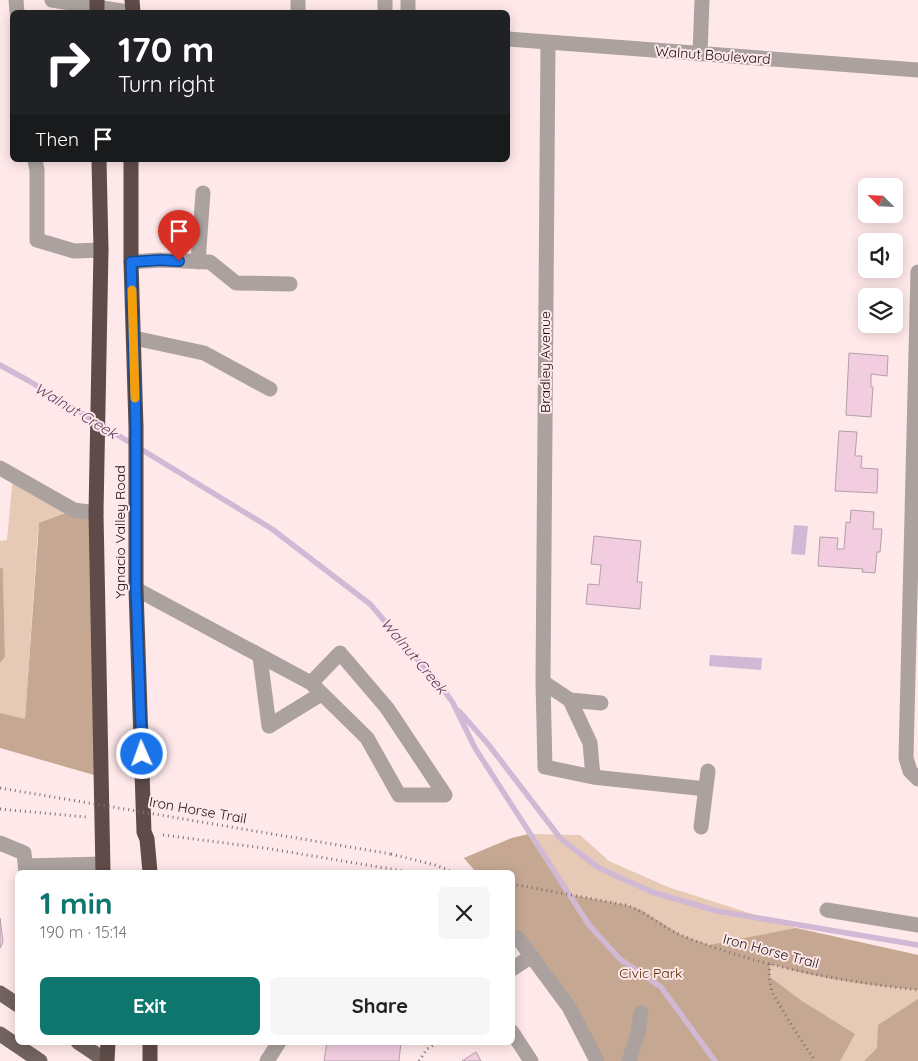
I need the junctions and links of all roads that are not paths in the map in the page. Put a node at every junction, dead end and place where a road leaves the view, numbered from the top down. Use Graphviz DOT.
graph roads {
  1 [pos="52,0"];
  2 [pos="702,0"];
  3 [pos="97,7"];
  4 [pos="116,10"];
  5 [pos="510,39"];
  6 [pos="548,42"];
  7 [pos="700,54"];
  8 [pos="918,70"];
  9 [pos="35,162"];
  10 [pos="99,162"];
  11 [pos="131,162"];
  12 [pos="203,193"];
  13 [pos="101,250"];
  14 [pos="131,262"];
  15 [pos="198,262"];
  16 [pos="918,272"];
  17 [pos="290,284"];
  18 [pos="134,338"];
  19 [pos="270,389"];
  20 [pos="0,468"];
  21 [pos="96,514"];
  22 [pos="136,589"];
  23 [pos="260,657"];
  24 [pos="543,682"];
  25 [pos="316,688"];
  26 [pos="570,700"];
  27 [pos="601,703"];
  28 [pos="708,771"];
  29 [pos="593,777"];
  30 [pos="918,779"];
  31 [pos="706,789"];
  32 [pos="700,827"];
  33 [pos="0,842"];
  34 [pos="25,864"];
  35 [pos="102,868"];
  36 [pos="150,870"];
  37 [pos="827,910"];
  38 [pos="918,925"];
  39 [pos="518,938"];
  40 [pos="532,956"];
  41 [pos="515,967"];
  42 [pos="0,993"];
  43 [pos="15,1003"];
  44 [pos="640,1013"];
  45 [pos="0,1034"];
  46 [pos="515,1037"];
  47 [pos="82,1045"];
  48 [pos="108,1045"];
  49 [pos="150,1045"];
  50 [pos="277,1045"];
  51 [pos="33,1059"];
  52 [pos="106,1061"];
  53 [pos="150,1061"];
  54 [pos="266,1061"];
  55 [pos="531,1061"];
  56 [pos="597,1061"];
  57 [pos="629,1061"];
  1 -- 3 [label="street"];
  2 -- 7 [label="street"];
  3 -- 4 [label="street"];
  5 -- 6 [label="street, Walnut Boulevard"];
  6 -- 7 [label="street, Walnut Boulevard"];
  6 -- 24 [label="street, Bradley Avenue"];
  7 -- 8 [label="street, Walnut Boulevard"];
  9 -- 13 [label="street"];
  10 -- 13 [label="highway, Ygnacio Valley Road"];
  11 -- 14 [label="highway, Ygnacio Valley Road"];
  12 -- 15 [label="street"];
  13 -- 21 [label="highway, Ygnacio Valley Road"];
  14 -- 15 [label="street"];
  14 -- 18 [label="highway, Ygnacio Valley Road"];
  15 -- 17 [label="street"];
  16 -- 30 [label="street"];
  18 -- 19 [label="street"];
  18 -- 22 [label="highway, Ygnacio Valley Road"];
  20 -- 21 [label="street"];
  21 -- 35 [label="highway, Ygnacio Valley Road"];
  22 -- 23 [label="street"];
  22 -- 36 [label="highway, Ygnacio Valley Road"];
  23 -- 25 [label="street"];
  23 -- 25 [label="street"];
  24 -- 26 [label="street"];
  24 -- 29 [label="street, Bradley Avenue"];
  25 -- 25 [label="street"];
  26 -- 27 [label="street"];
  26 -- 29 [label="street"];
  28 -- 31 [label="street"];
  29 -- 31 [label="street"];
  31 -- 32 [label="street"];
  33 -- 34 [label="street"];
  34 -- 35 [label="street"];
  37 -- 38 [label="street"];
  39 -- 40 [label="street"];
  40 -- 41 [label="street"];
  40 -- 56 [label="street"];
  42 -- 43 [label="main road"];
  44 -- 57 [label="street"];
  45 -- 51 [label="main road"];
  46 -- 55 [label="street"];
  47 -- 52 [label="main road"];
  48 -- 52 [label="highway"];
  49 -- 53 [label="highway"];
  50 -- 54 [label="street"];
}
